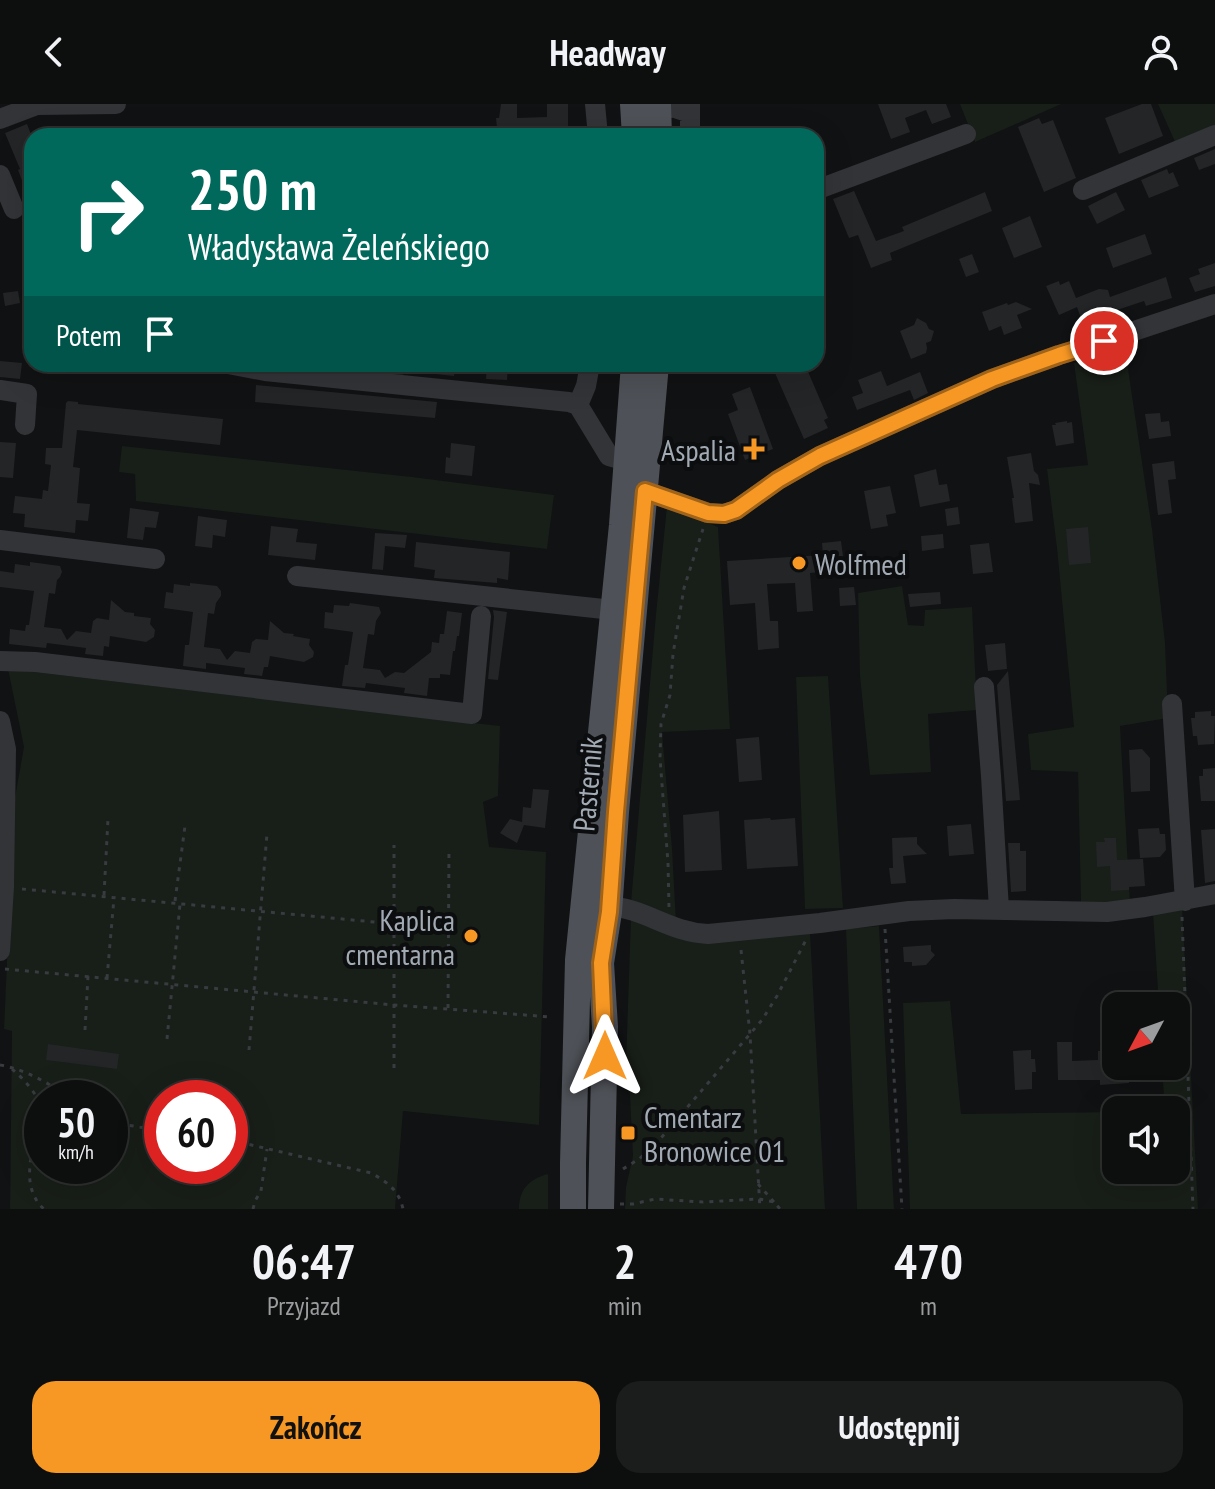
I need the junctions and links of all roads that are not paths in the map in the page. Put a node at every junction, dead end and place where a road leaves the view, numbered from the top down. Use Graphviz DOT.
graph roads {
  1 [pos="116,104"];
  2 [pos="595,104"];
  3 [pos="650,105"];
  4 [pos="690,108"];
  5 [pos="0,119"];
  6 [pos="597,128"];
  7 [pos="639,128"];
  8 [pos="657,128"];
  9 [pos="966,134"];
  10 [pos="1215,135"];
  11 [pos="0,175"];
  12 [pos="824,187"];
  13 [pos="1083,190"];
  14 [pos="14,209"];
  15 [pos="1215,304"];
  16 [pos="275,372"];
  17 [pos="589,372"];
  18 [pos="633,372"];
  19 [pos="655,372"];
  20 [pos="0,390"];
  21 [pos="578,405"];
  22 [pos="25,425"];
  23 [pos="627,461"];
  24 [pos="645,491"];
  25 [pos="0,540"];
  26 [pos="155,559"];
  27 [pos="297,576"];
  28 [pos="613,610"];
  29 [pos="481,616"];
  30 [pos="0,661"];
  31 [pos="984,687"];
  32 [pos="1172,704"];
  33 [pos="0,721"];
  34 [pos="3,746"];
  35 [pos="1215,894"];
  36 [pos="1183,901"];
  37 [pos="609,906"];
  38 [pos="999,909"];
  39 [pos="0,951"];
  40 [pos="611,1206"];
  41 [pos="573,1209"];
  1 -- 5 [label="street"];
  2 -- 6 [label="street"];
  3 -- 4 [label="street"];
  3 -- 7 [label="main road"];
  3 -- 8 [label="main road"];
  9 -- 12 [label="street"];
  10 -- 13 [label="street"];
  11 -- 14 [label="street"];
  15 -- 24 [label="street"];
  16 -- 21 [label="street"];
  17 -- 21 [label="street"];
  18 -- 23 [label="main road, Pasternik"];
  19 -- 24 [label="main road, Pasternik"];
  20 -- 22 [label="street"];
  21 -- 23 [label="street"];
  23 -- 28 [label="main road, Pasternik"];
  24 -- 37 [label="main road, Pasternik"];
  25 -- 26 [label="street"];
  27 -- 28 [label="street"];
  28 -- 41 [label="main road, Pasternik"];
  29 -- 30 [label="street"];
  31 -- 38 [label="street"];
  32 -- 36 [label="street"];
  33 -- 34 [label="street"];
  34 -- 39 [label="street"];
  35 -- 36 [label="street"];
  36 -- 38 [label="street"];
  37 -- 38 [label="street"];
  37 -- 40 [label="main road, Pasternik"];
}
